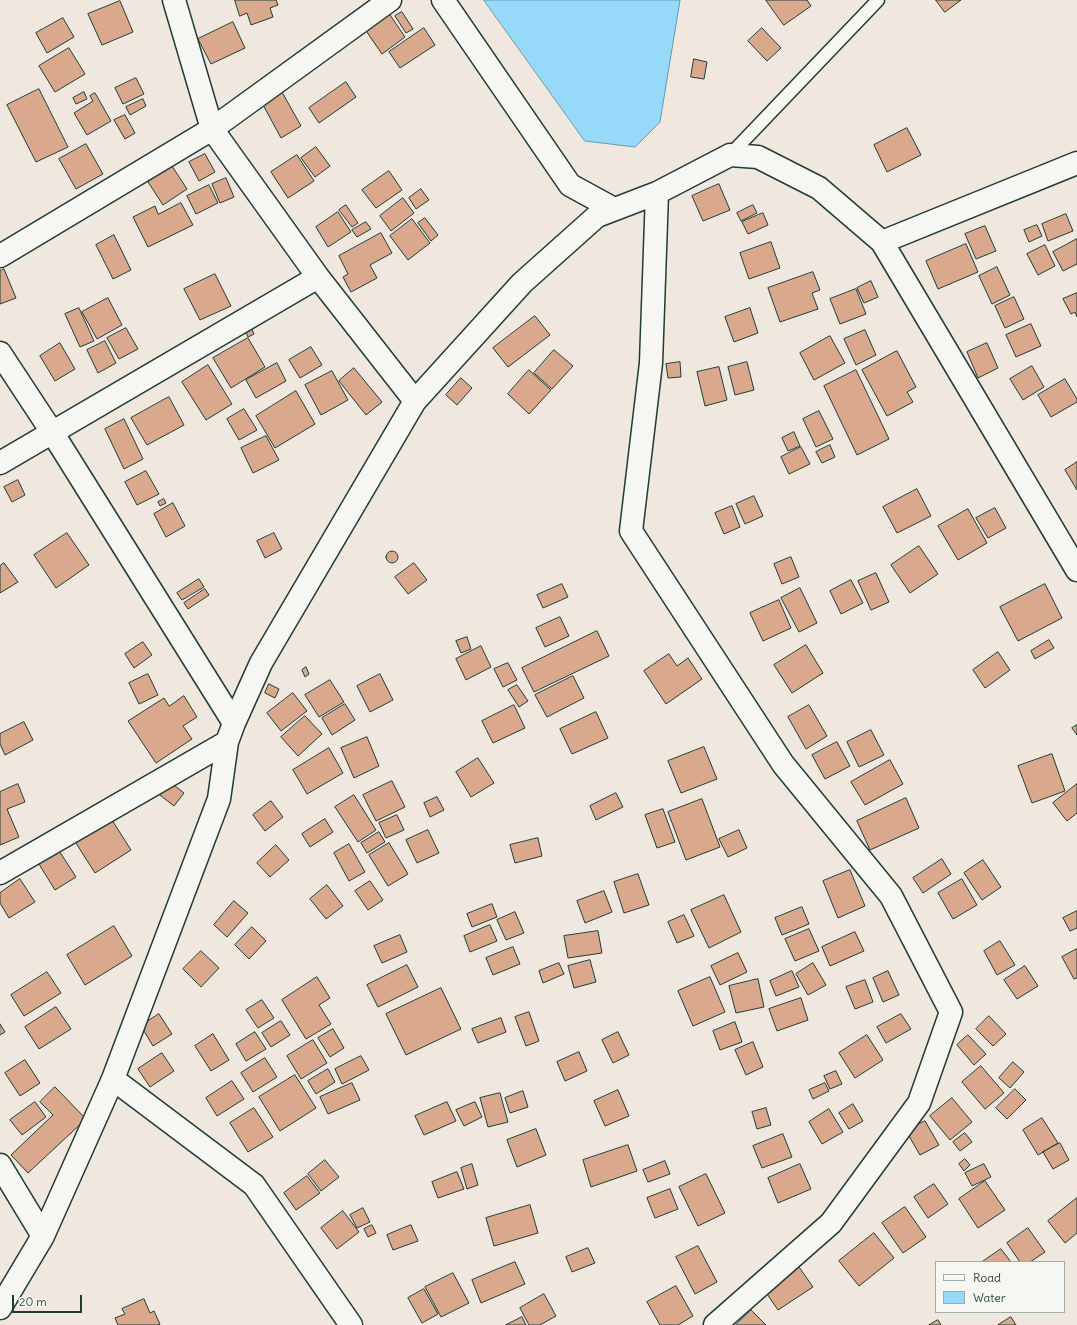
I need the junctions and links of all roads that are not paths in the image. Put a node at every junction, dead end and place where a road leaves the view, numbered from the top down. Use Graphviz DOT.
graph roads {
  1 [pos="174,0"];
  2 [pos="390,0"];
  3 [pos="443,0"];
  4 [pos="878,0"];
  5 [pos="212,129"];
  6 [pos="730,155"];
  7 [pos="1077,163"];
  8 [pos="657,193"];
  9 [pos="614,209"];
  10 [pos="882,242"];
  11 [pos="0,256"];
  12 [pos="318,277"];
  13 [pos="0,353"];
  14 [pos="415,401"];
  15 [pos="52,432"];
  16 [pos="0,463"];
  17 [pos="1071,547"];
  18 [pos="1077,570"];
  19 [pos="230,732"];
  20 [pos="0,873"];
  21 [pos="113,1079"];
  22 [pos="0,1165"];
  23 [pos="43,1236"];
  24 [pos="0,1308"];
  25 [pos="351,1325"];
  26 [pos="715,1325"];
  1 -- 5 [label="street"];
  2 -- 5 [label="street"];
  3 -- 9 [label="street"];
  4 -- 6 [label="lane"];
  5 -- 11 [label="street"];
  5 -- 12 [label="street"];
  6 -- 8 [label="street"];
  6 -- 10 [label="street"];
  7 -- 10 [label="street"];
  8 -- 9 [label="street"];
  8 -- 26 [label="street"];
  9 -- 14 [label="street"];
  10 -- 17 [label="street"];
  12 -- 14 [label="street"];
  12 -- 15 [label="street"];
  13 -- 15 [label="street"];
  14 -- 19 [label="street"];
  15 -- 16 [label="street"];
  15 -- 19 [label="street"];
  17 -- 18 [label="street"];
  19 -- 20 [label="street"];
  19 -- 21 [label="street"];
  21 -- 23 [label="street"];
  21 -- 25 [label="street"];
  22 -- 23 [label="street"];
  23 -- 24 [label="street"];
}
